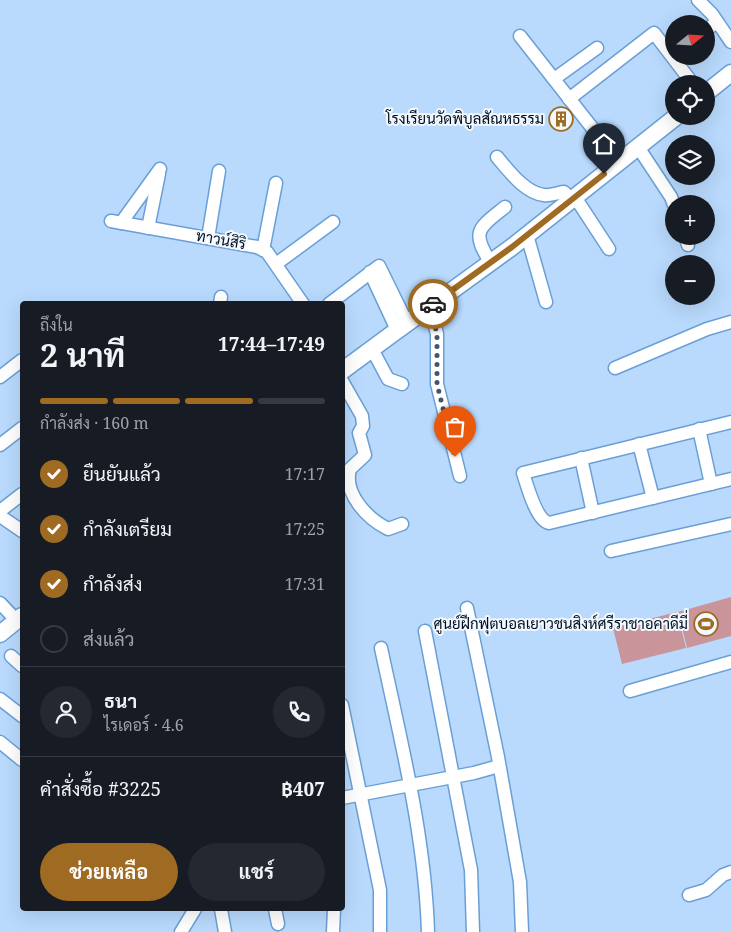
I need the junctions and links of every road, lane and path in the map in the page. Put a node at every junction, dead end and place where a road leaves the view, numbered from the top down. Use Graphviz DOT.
graph roads {
  1 [pos="698,0"];
  2 [pos="717,22"];
  3 [pos="520,36"];
  4 [pos="731,42"];
  5 [pos="596,48"];
  6 [pos="686,75"];
  7 [pos="730,78"];
  8 [pos="554,79"];
  9 [pos="715,87"];
  10 [pos="570,99"];
  11 [pos="666,125"];
  12 [pos="638,147"];
  13 [pos="497,157"];
  14 [pos="619,162"];
  15 [pos="220,171"];
  16 [pos="276,183"];
  17 [pos="670,195"];
  18 [pos="574,198"];
  19 [pos="505,207"];
  20 [pos="333,222"];
  21 [pos="148,228"];
  22 [pos="527,235"];
  23 [pos="208,238"];
  24 [pos="609,249"];
  25 [pos="262,250"];
  26 [pos="490,263"];
  27 [pos="276,264"];
  28 [pos="301,301"];
  29 [pos="334,301"];
  30 [pos="546,302"];
  31 [pos="430,306"];
  32 [pos="731,322"];
  33 [pos="402,326"];
  34 [pos="372,349"];
  35 [pos="20,362"];
  36 [pos="615,368"];
  37 [pos="345,369"];
  38 [pos="0,377"];
  39 [pos="402,384"];
  40 [pos="345,385"];
  41 [pos="731,422"];
  42 [pos="699,429"];
  43 [pos="20,430"];
  44 [pos="639,444"];
  45 [pos="0,445"];
  46 [pos="581,458"];
  47 [pos="460,476"];
  48 [pos="731,479"];
  49 [pos="711,484"];
  50 [pos="20,496"];
  51 [pos="653,498"];
  52 [pos="0,511"];
  53 [pos="593,513"];
  54 [pos="0,516"];
  55 [pos="402,524"];
  56 [pos="731,524"];
  57 [pos="20,530"];
  58 [pos="611,551"];
  59 [pos="0,603"];
  60 [pos="467,608"];
  61 [pos="20,619"];
  62 [pos="425,632"];
  63 [pos="0,634"];
  64 [pos="381,648"];
  65 [pos="11,656"];
  66 [pos="731,662"];
  67 [pos="20,664"];
  68 [pos="630,691"];
  69 [pos="0,699"];
  70 [pos="20,714"];
  71 [pos="345,719"];
  72 [pos="0,742"];
  73 [pos="20,758"];
  74 [pos="499,766"];
  75 [pos="453,777"];
  76 [pos="411,786"];
  77 [pos="361,795"];
  78 [pos="345,798"];
  79 [pos="731,872"];
  80 [pos="689,895"];
  81 [pos="194,911"];
  82 [pos="221,911"];
  83 [pos="275,911"];
  84 [pos="334,911"];
  85 [pos="278,924"];
  86 [pos="181,932"];
  87 [pos="225,932"];
  88 [pos="333,932"];
  89 [pos="380,932"];
  90 [pos="428,932"];
  91 [pos="473,932"];
  92 [pos="522,932"];
  1 -- 2 [label="street"];
  2 -- 4 [label="street"];
  3 -- 8 [label="street"];
  5 -- 8 [label="street"];
  6 -- 10 [label="street"];
  7 -- 9 [label="main road"];
  8 -- 10 [label="street"];
  10 -- 14 [label="street"];
  11 -- 12 [label="main road"];
  12 -- 14 [label="main road"];
  12 -- 17 [label="street"];
  13 -- 18 [label="street"];
  14 -- 18 [label="main road"];
  15 -- 23 [label="street"];
  16 -- 25 [label="street"];
  18 -- 22 [label="main road"];
  18 -- 24 [label="street"];
  19 -- 26 [label="street"];
  20 -- 27 [label="street"];
  21 -- 21 [label="street, ทาวน์สิริ"];
  21 -- 23 [label="street, ทาวน์สิริ"];
  22 -- 26 [label="main road"];
  22 -- 30 [label="street"];
  23 -- 25 [label="street, ทาวน์สิริ"];
  25 -- 27 [label="street, ทาวน์สิริ"];
  26 -- 31 [label="main road"];
  27 -- 28 [label="street, ทาวน์สิริ"];
  29 -- 33 [label="street"];
  31 -- 33 [label="main road"];
  31 -- 47 [label="street"];
  32 -- 36 [label="street"];
  33 -- 34 [label="main road"];
  34 -- 37 [label="main road"];
  34 -- 39 [label="street"];
  35 -- 38 [label="street"];
  40 -- 55 [label="street"];
  41 -- 42 [label="street"];
  42 -- 44 [label="street"];
  42 -- 49 [label="street"];
  43 -- 45 [label="street"];
  44 -- 46 [label="street"];
  44 -- 51 [label="street"];
  46 -- 53 [label="street"];
  46 -- 53 [label="street"];
  48 -- 49 [label="street"];
  49 -- 51 [label="street"];
  50 -- 52 [label="street"];
  51 -- 53 [label="street"];
  54 -- 57 [label="street"];
  56 -- 58 [label="street"];
  59 -- 61 [label="street"];
  60 -- 74 [label="street"];
  61 -- 63 [label="main road"];
  62 -- 75 [label="street"];
  64 -- 76 [label="street"];
  65 -- 67 [label="street"];
  66 -- 68 [label="street"];
  69 -- 70 [label="street"];
  71 -- 77 [label="street"];
  72 -- 73 [label="street"];
  74 -- 75 [label="street"];
  74 -- 92 [label="street"];
  75 -- 76 [label="street"];
  75 -- 91 [label="street"];
  76 -- 77 [label="street"];
  76 -- 90 [label="street"];
  77 -- 78 [label="street"];
  77 -- 89 [label="street"];
  79 -- 80 [label="street"];
  81 -- 86 [label="street"];
  82 -- 87 [label="street"];
  83 -- 85 [label="street"];
  84 -- 88 [label="street"];
}
